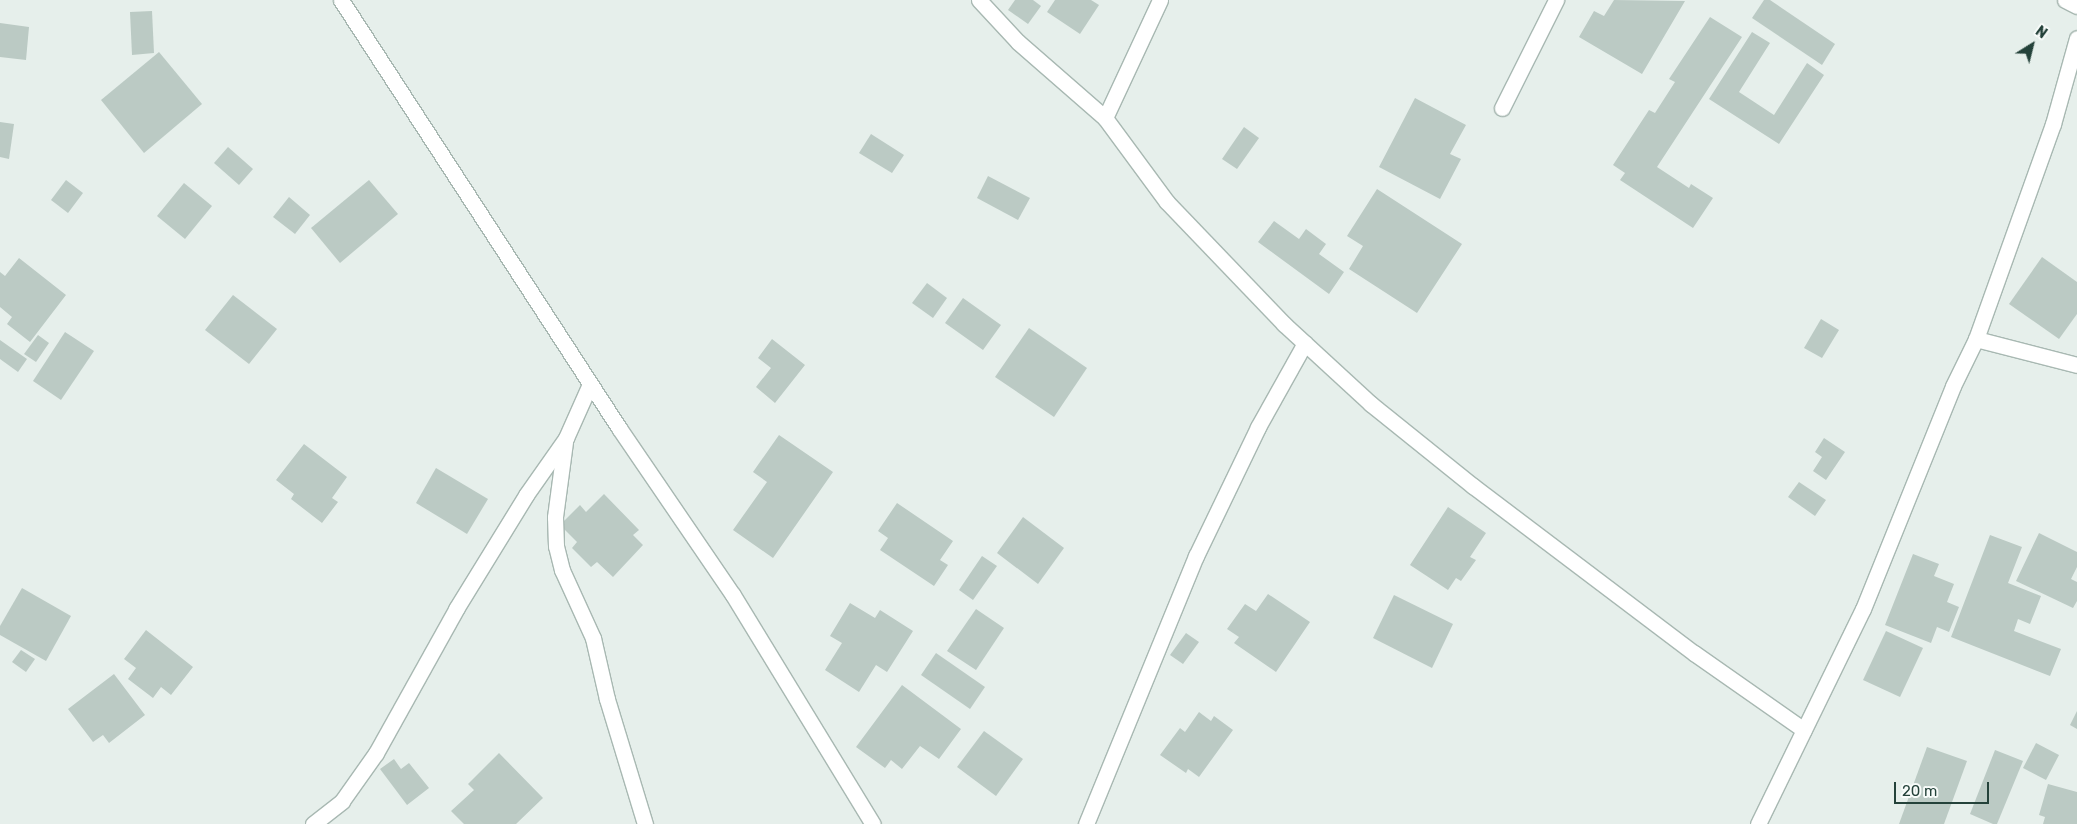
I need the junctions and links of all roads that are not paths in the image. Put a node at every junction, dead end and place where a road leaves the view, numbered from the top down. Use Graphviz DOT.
graph roads {
  1 [pos="341,0"];
  2 [pos="979,0"];
  3 [pos="1160,0"];
  4 [pos="1556,0"];
  5 [pos="2065,0"];
  6 [pos="2077,6"];
  7 [pos="2077,38"];
  8 [pos="1502,108"];
  9 [pos="1105,118"];
  10 [pos="1976,339"];
  11 [pos="1305,343"];
  12 [pos="2077,365"];
  13 [pos="590,384"];
  14 [pos="566,438"];
  15 [pos="1804,730"];
  16 [pos="313,824"];
  17 [pos="645,824"];
  18 [pos="873,824"];
  19 [pos="1086,824"];
  20 [pos="1758,824"];
  1 -- 13 [label="street"];
  2 -- 9 [label="street"];
  3 -- 9 [label="street"];
  4 -- 8 [label="street"];
  5 -- 6 [label="street"];
  7 -- 10 [label="street"];
  9 -- 11 [label="street"];
  10 -- 12 [label="street"];
  10 -- 15 [label="street"];
  11 -- 15 [label="street"];
  11 -- 19 [label="street"];
  13 -- 14 [label="street"];
  13 -- 18 [label="street"];
  14 -- 16 [label="street"];
  14 -- 17 [label="street"];
  15 -- 20 [label="street"];
}
